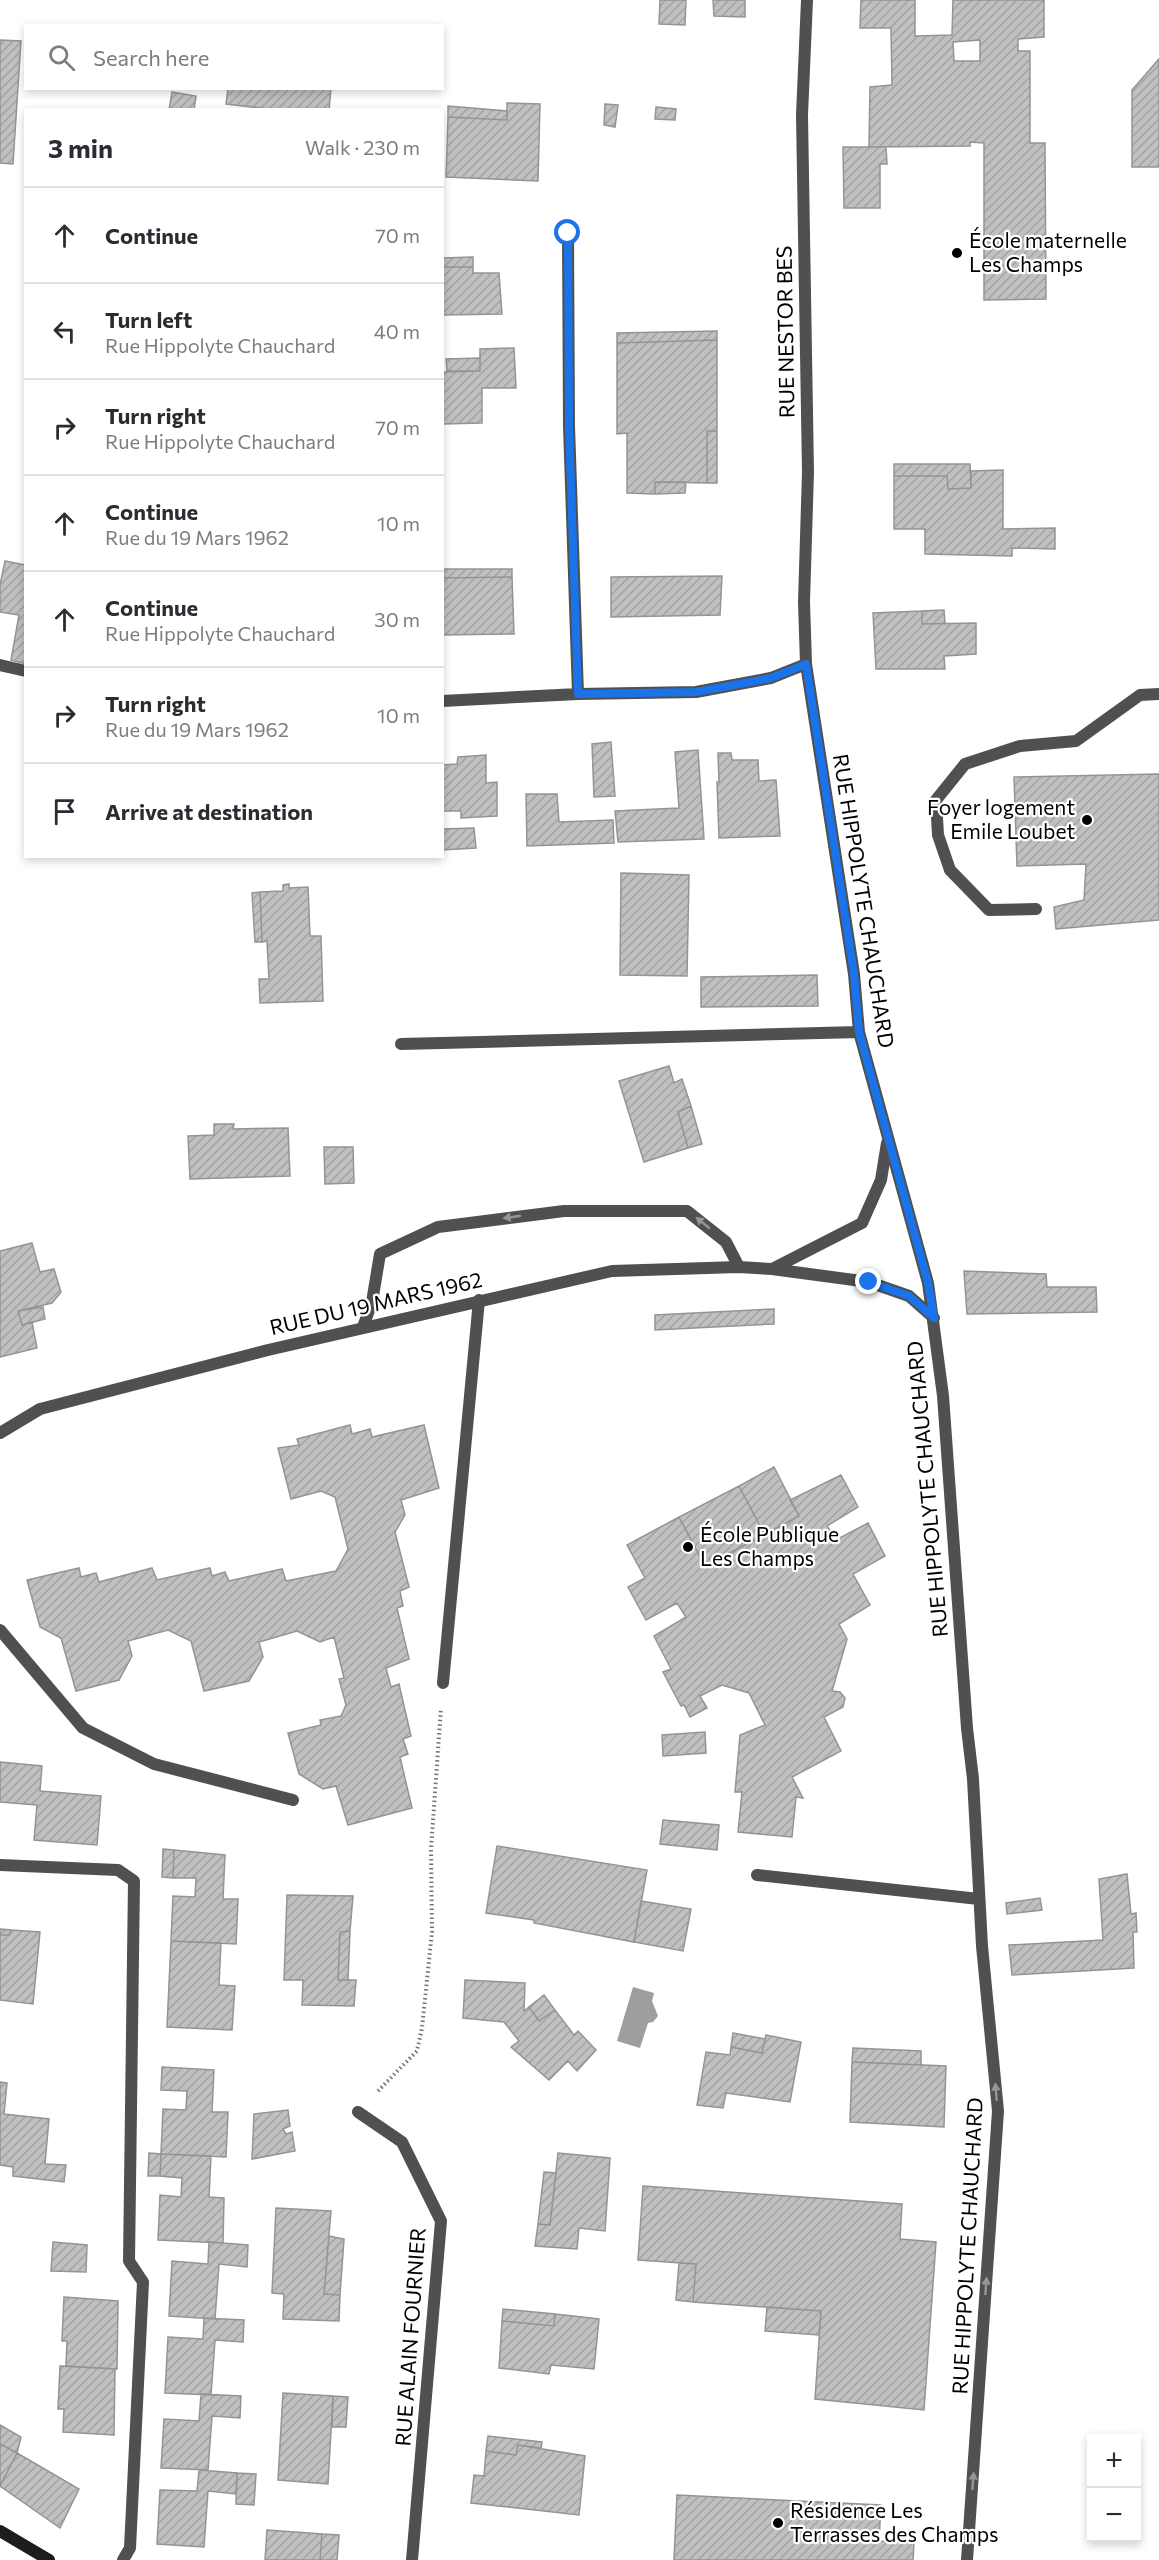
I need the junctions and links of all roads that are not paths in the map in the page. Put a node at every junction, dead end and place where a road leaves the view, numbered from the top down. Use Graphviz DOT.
graph roads {
  1 [pos="807,0"];
  2 [pos="568,233"];
  3 [pos="0,664"];
  4 [pos="806,664"];
  5 [pos="24,670"];
  6 [pos="578,694"];
  7 [pos="1159,694"];
  8 [pos="444,701"];
  9 [pos="1036,909"];
  10 [pos="859,1032"];
  11 [pos="401,1044"];
  12 [pos="888,1136"];
  13 [pos="740,1267"];
  14 [pos="772,1269"];
  15 [pos="479,1300"];
  16 [pos="934,1318"];
  17 [pos="363,1327"];
  18 [pos="0,1433"];
  19 [pos="0,1630"];
  20 [pos="443,1683"];
  21 [pos="293,1800"];
  22 [pos="0,1865"];
  23 [pos="757,1875"];
  24 [pos="979,1899"];
  25 [pos="358,2112"];
  26 [pos="0,2531"];
  27 [pos="49,2560"];
  28 [pos="123,2560"];
  29 [pos="412,2560"];
  30 [pos="967,2560"];
  1 -- 4 [label="street, RUE NESTOR BES"];
  2 -- 6 [label="street"];
  3 -- 5 [label="street"];
  4 -- 6 [label="street"];
  4 -- 10 [label="street, RUE HIPPOLYTE CHAUCHARD"];
  6 -- 8 [label="street"];
  7 -- 9 [label="street"];
  10 -- 11 [label="street"];
  10 -- 12 [label="street, RUE HIPPOLYTE CHAUCHARD"];
  12 -- 14 [label="street"];
  12 -- 16 [label="street, RUE HIPPOLYTE CHAUCHARD"];
  13 -- 14 [label="street, RUE DU 19 MARS 1962"];
  13 -- 15 [label="street, RUE DU 19 MARS 1962"];
  13 -- 17 [label="street, one-way"];
  14 -- 16 [label="street, RUE DU 19 MARS 1962"];
  15 -- 17 [label="street, RUE DU 19 MARS 1962"];
  15 -- 20 [label="street"];
  16 -- 24 [label="street, RUE HIPPOLYTE CHAUCHARD"];
  17 -- 18 [label="street, RUE DU 19 MARS 1962"];
  19 -- 21 [label="street"];
  22 -- 28 [label="street"];
  23 -- 24 [label="street"];
  30 -- 24 [label="street, RUE HIPPOLYTE CHAUCHARD, one-way"];
  25 -- 29 [label="street, RUE ALAIN FOURNIER"];
  26 -- 27 [label="street"];
}
